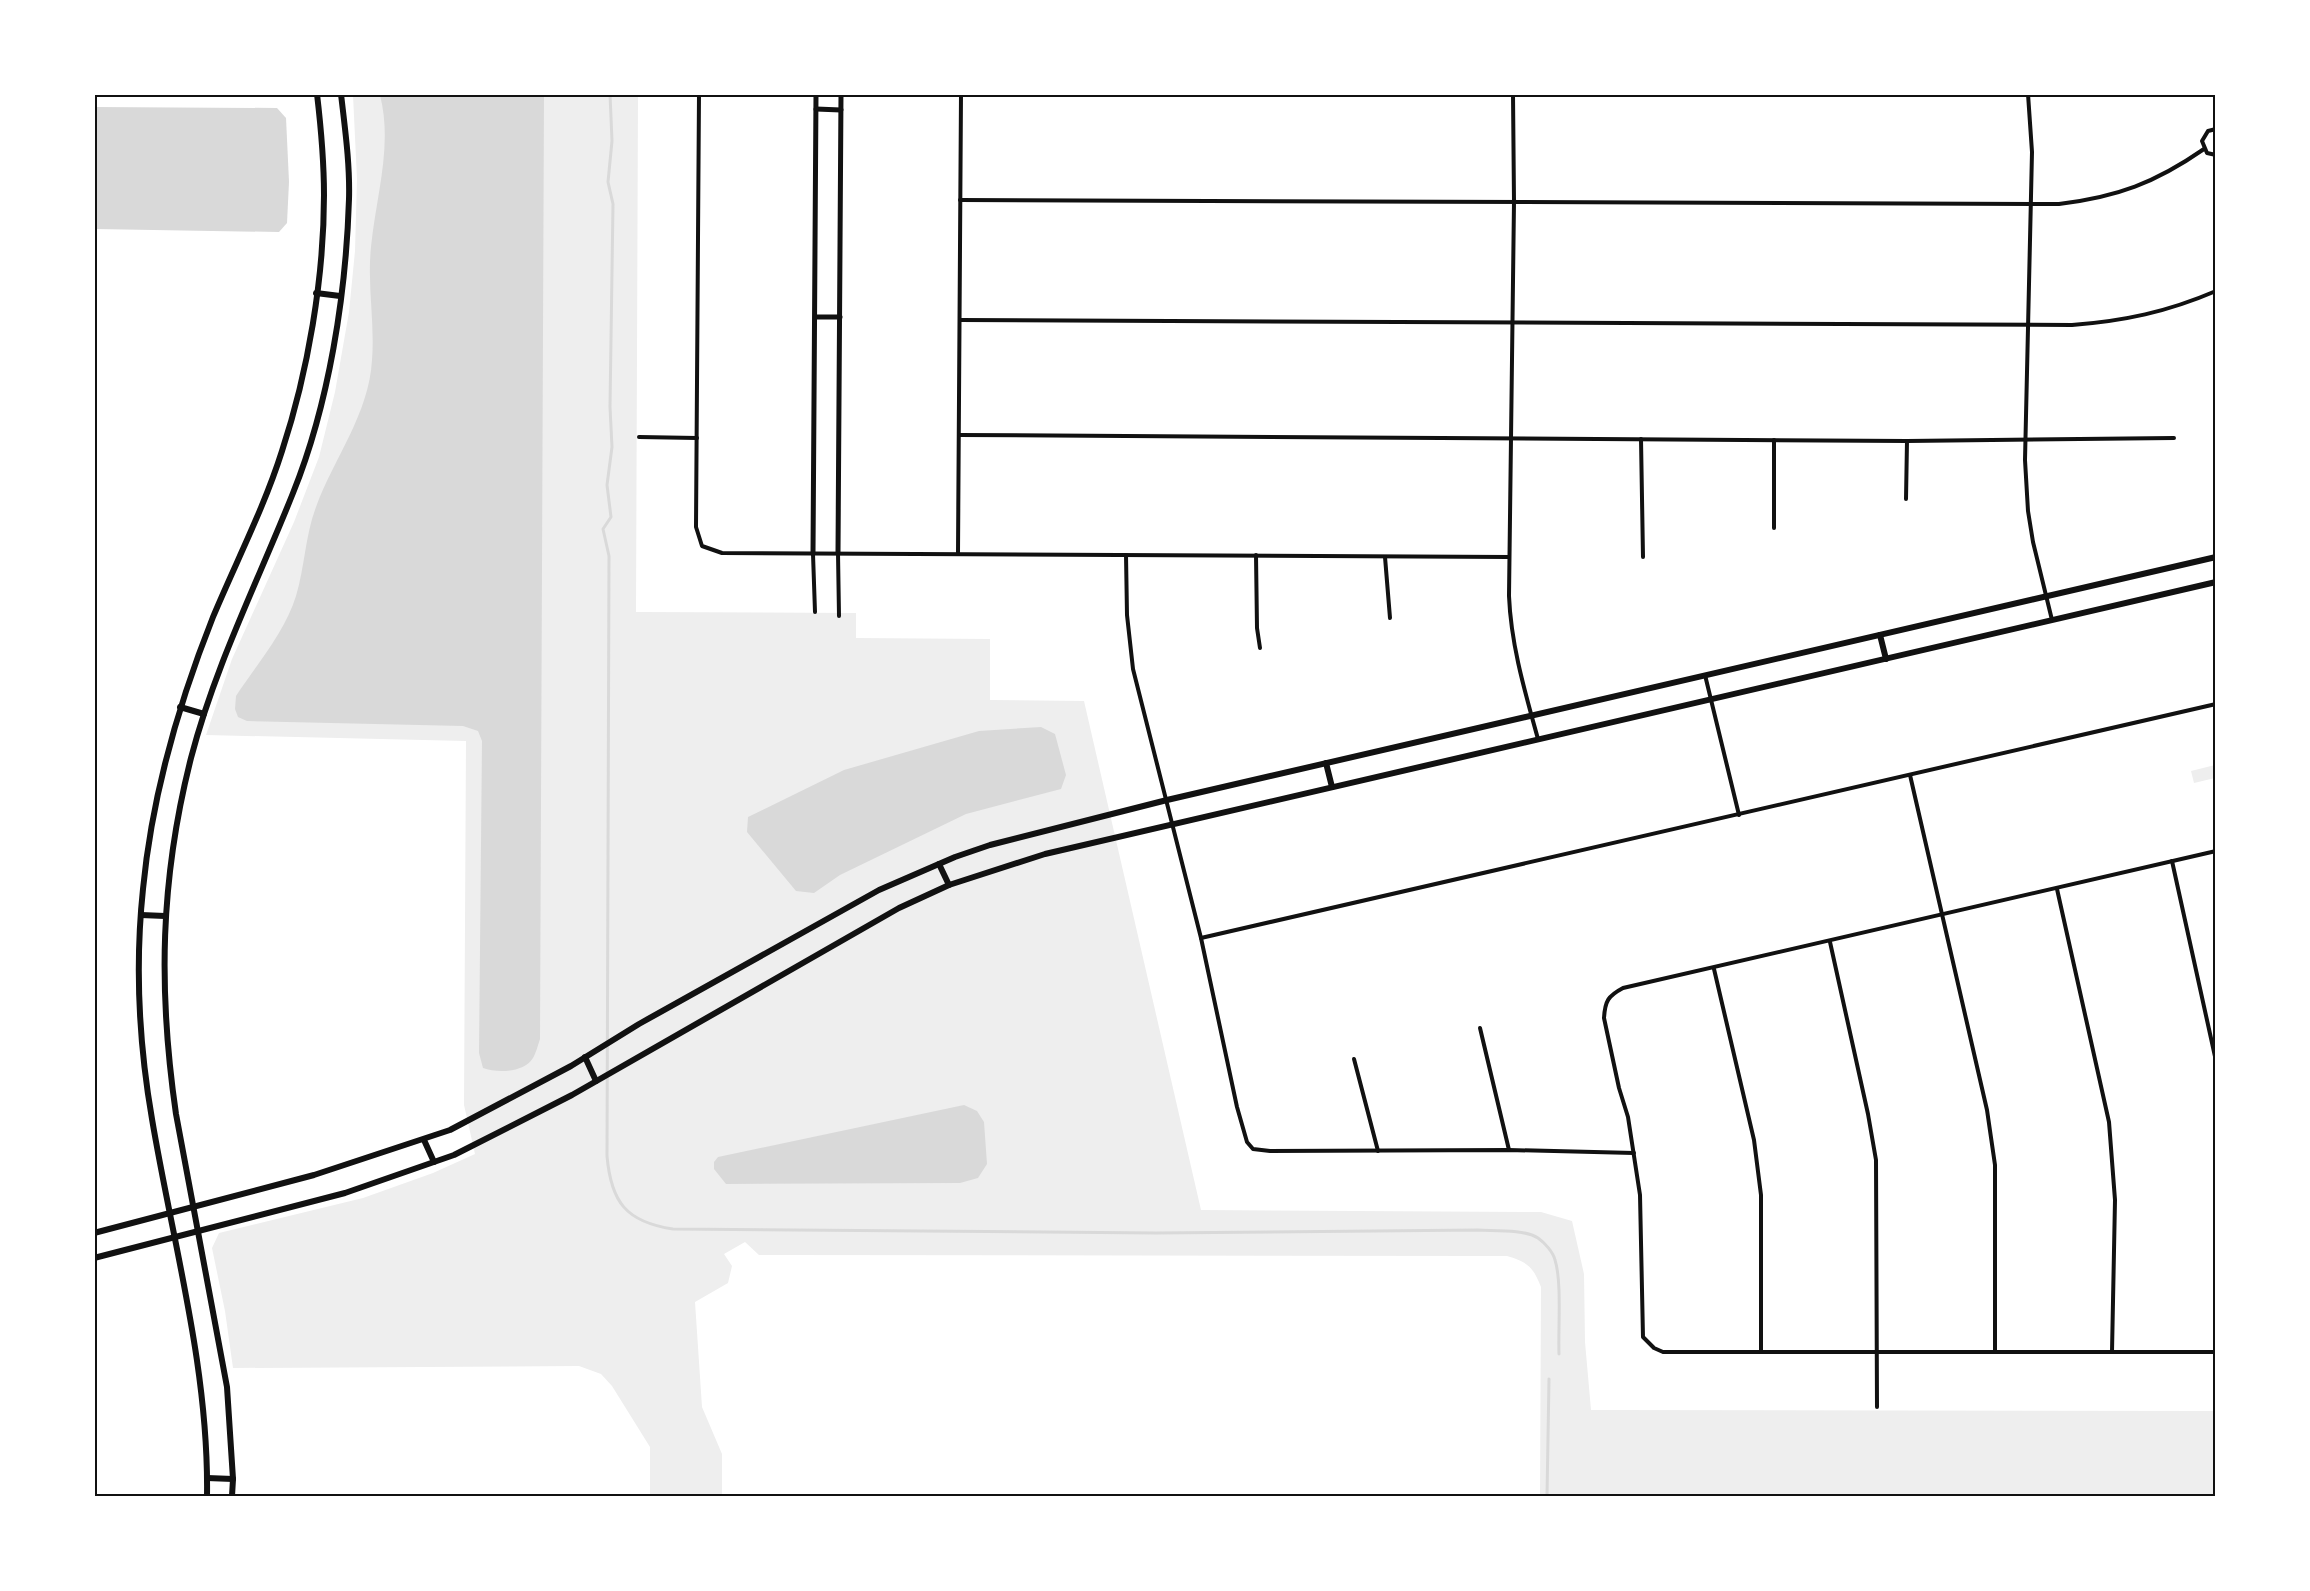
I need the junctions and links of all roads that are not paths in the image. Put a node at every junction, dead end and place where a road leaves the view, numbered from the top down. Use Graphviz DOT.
graph roads {
  1 [pos="317,94"];
  2 [pos="341,94"];
  3 [pos="699,94"];
  4 [pos="816,94"];
  5 [pos="841,94"];
  6 [pos="961,94"];
  7 [pos="1513,94"];
  8 [pos="2028,94"];
  9 [pos="816,109"];
  10 [pos="841,110"];
  11 [pos="2216,129"];
  12 [pos="2204,149"];
  13 [pos="2216,155"];
  14 [pos="960,200"];
  15 [pos="1514,202"];
  16 [pos="2030,204"];
  17 [pos="2216,291"];
  18 [pos="316,293"];
  19 [pos="340,296"];
  20 [pos="816,317"];
  21 [pos="840,317"];
  22 [pos="960,320"];
  23 [pos="1511,322"];
  24 [pos="2028,325"];
  25 [pos="959,435"];
  26 [pos="639,437"];
  27 [pos="697,438"];
  28 [pos="1509,438"];
  29 [pos="2174,438"];
  30 [pos="1641,439"];
  31 [pos="1774,440"];
  32 [pos="2026,440"];
  33 [pos="1907,441"];
  34 [pos="1906,499"];
  35 [pos="1774,528"];
  36 [pos="958,553"];
  37 [pos="813,554"];
  38 [pos="838,554"];
  39 [pos="1126,555"];
  40 [pos="1256,555"];
  41 [pos="1385,557"];
  42 [pos="1509,557"];
  43 [pos="1643,557"];
  44 [pos="2216,557"];
  45 [pos="2216,582"];
  46 [pos="2046,596"];
  47 [pos="815,612"];
  48 [pos="838,616"];
  49 [pos="1390,618"];
  50 [pos="2052,620"];
  51 [pos="1880,635"];
  52 [pos="1260,648"];
  53 [pos="1886,659"];
  54 [pos="1705,675"];
  55 [pos="1712,698"];
  56 [pos="2216,704"];
  57 [pos="180,707"];
  58 [pos="204,714"];
  59 [pos="1532,716"];
  60 [pos="1538,740"];
  61 [pos="1326,763"];
  62 [pos="1910,775"];
  63 [pos="1332,788"];
  64 [pos="1167,800"];
  65 [pos="1738,815"];
  66 [pos="1172,823"];
  67 [pos="2216,851"];
  68 [pos="2172,861"];
  69 [pos="939,864"];
  70 [pos="949,885"];
  71 [pos="2057,889"];
  72 [pos="141,915"];
  73 [pos="1943,915"];
  74 [pos="165,916"];
  75 [pos="1201,938"];
  76 [pos="1830,942"];
  77 [pos="1714,969"];
  78 [pos="1480,1028"];
  79 [pos="585,1057"];
  80 [pos="1354,1059"];
  81 [pos="2216,1061"];
  82 [pos="596,1081"];
  83 [pos="424,1140"];
  84 [pos="1509,1150"];
  85 [pos="1378,1151"];
  86 [pos="1634,1153"];
  87 [pos="434,1162"];
  88 [pos="193,1207"];
  89 [pos="170,1213"];
  90 [pos="198,1231"];
  91 [pos="94,1233"];
  92 [pos="174,1237"];
  93 [pos="94,1258"];
  94 [pos="1761,1351"];
  95 [pos="1995,1352"];
  96 [pos="2112,1352"];
  97 [pos="2216,1352"];
  98 [pos="1878,1353"];
  99 [pos="1877,1407"];
  100 [pos="207,1478"];
  101 [pos="233,1479"];
  102 [pos="207,1497"];
  103 [pos="232,1497"];
  1 -- 18 [label="main road"];
  2 -- 19 [label="main road"];
  3 -- 27 [label="street"];
  4 -- 9 [label="street"];
  5 -- 10 [label="street"];
  6 -- 14 [label="street"];
  7 -- 15 [label="street"];
  8 -- 16 [label="street"];
  9 -- 10 [label="street"];
  9 -- 20 [label="street"];
  10 -- 21 [label="street"];
  11 -- 12 [label="street"];
  12 -- 13 [label="street"];
  12 -- 16 [label="street"];
  14 -- 15 [label="street"];
  14 -- 22 [label="street"];
  15 -- 16 [label="street"];
  15 -- 23 [label="street"];
  16 -- 24 [label="street"];
  17 -- 24 [label="street"];
  18 -- 19 [label="main road"];
  18 -- 57 [label="main road"];
  19 -- 58 [label="main road"];
  20 -- 21 [label="street"];
  20 -- 37 [label="street"];
  21 -- 38 [label="street"];
  22 -- 23 [label="street"];
  22 -- 25 [label="street"];
  23 -- 24 [label="street"];
  23 -- 28 [label="street"];
  24 -- 32 [label="street"];
  25 -- 28 [label="street"];
  25 -- 36 [label="street"];
  26 -- 27 [label="street"];
  27 -- 37 [label="street"];
  28 -- 30 [label="street"];
  28 -- 42 [label="street"];
  29 -- 32 [label="street"];
  30 -- 31 [label="street"];
  30 -- 43 [label="street"];
  31 -- 33 [label="street"];
  31 -- 35 [label="street"];
  32 -- 33 [label="street"];
  32 -- 46 [label="street"];
  33 -- 34 [label="street"];
  36 -- 38 [label="street"];
  36 -- 39 [label="street"];
  37 -- 38 [label="street"];
  37 -- 47 [label="street"];
  38 -- 48 [label="street"];
  39 -- 40 [label="street"];
  39 -- 64 [label="street"];
  40 -- 41 [label="street"];
  40 -- 52 [label="street"];
  41 -- 42 [label="street"];
  41 -- 49 [label="street"];
  42 -- 59 [label="street"];
  44 -- 46 [label="main road"];
  45 -- 50 [label="main road"];
  46 -- 50 [label="street"];
  46 -- 51 [label="main road"];
  50 -- 53 [label="main road"];
  51 -- 53 [label="main road"];
  51 -- 54 [label="main road"];
  53 -- 55 [label="main road"];
  54 -- 55 [label="street"];
  54 -- 59 [label="main road"];
  55 -- 60 [label="main road"];
  55 -- 65 [label="street"];
  56 -- 62 [label="street"];
  57 -- 58 [label="main road"];
  57 -- 72 [label="main road"];
  58 -- 74 [label="main road"];
  59 -- 60 [label="street"];
  59 -- 61 [label="main road"];
  60 -- 63 [label="main road"];
  61 -- 63 [label="main road"];
  61 -- 64 [label="main road"];
  62 -- 65 [label="street"];
  62 -- 73 [label="street"];
  63 -- 66 [label="main road"];
  64 -- 66 [label="street"];
  64 -- 69 [label="main road"];
  65 -- 75 [label="street"];
  66 -- 70 [label="main road"];
  66 -- 75 [label="street"];
  67 -- 68 [label="street"];
  68 -- 71 [label="street"];
  68 -- 81 [label="street"];
  69 -- 70 [label="main road"];
  69 -- 79 [label="main road"];
  70 -- 82 [label="main road"];
  71 -- 73 [label="street"];
  71 -- 96 [label="street"];
  72 -- 74 [label="main road"];
  72 -- 89 [label="main road"];
  73 -- 76 [label="street"];
  73 -- 95 [label="street"];
  74 -- 88 [label="main road"];
  75 -- 85 [label="street"];
  76 -- 77 [label="street"];
  76 -- 98 [label="street"];
  77 -- 86 [label="street"];
  77 -- 94 [label="street"];
  78 -- 84 [label="street"];
  79 -- 82 [label="main road"];
  79 -- 83 [label="main road"];
  80 -- 85 [label="street"];
  82 -- 87 [label="main road"];
  83 -- 87 [label="main road"];
  83 -- 88 [label="main road"];
  84 -- 85 [label="street"];
  84 -- 86 [label="street"];
  86 -- 94 [label="street"];
  87 -- 90 [label="main road"];
  88 -- 89 [label="main road"];
  88 -- 90 [label="main road"];
  89 -- 91 [label="main road"];
  89 -- 92 [label="main road"];
  90 -- 92 [label="main road"];
  90 -- 101 [label="main road"];
  92 -- 93 [label="main road"];
  92 -- 100 [label="main road"];
  94 -- 98 [label="street"];
  95 -- 96 [label="street"];
  95 -- 98 [label="street"];
  96 -- 97 [label="street"];
  98 -- 99 [label="street"];
  100 -- 101 [label="main road"];
  100 -- 102 [label="main road"];
  101 -- 103 [label="main road"];
}
